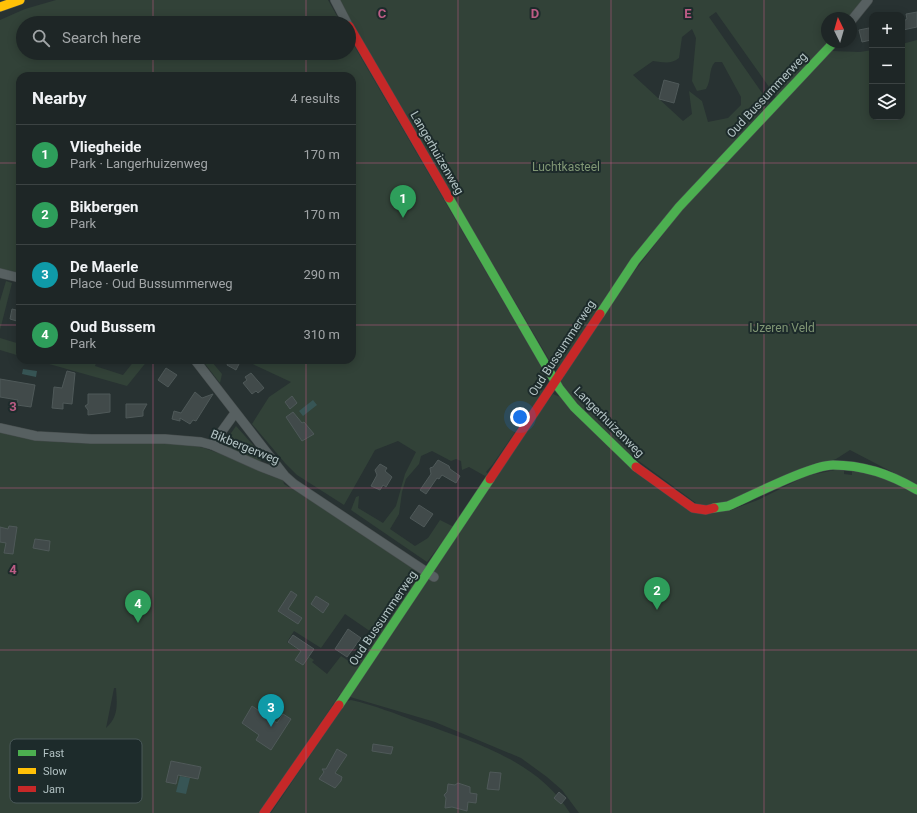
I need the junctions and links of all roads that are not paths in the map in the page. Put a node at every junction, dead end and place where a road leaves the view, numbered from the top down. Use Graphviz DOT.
graph roads {
  1 [pos="20,0"];
  2 [pos="335,0"];
  3 [pos="868,0"];
  4 [pos="0,7"];
  5 [pos="857,14"];
  6 [pos="343,16"];
  7 [pos="356,38"];
  8 [pos="828,48"];
  9 [pos="0,273"];
  10 [pos="16,277"];
  11 [pos="198,364"];
  12 [pos="555,381"];
  13 [pos="235,413"];
  14 [pos="0,428"];
  15 [pos="212,445"];
  16 [pos="285,476"];
  17 [pos="917,490"];
  18 [pos="431,574"];
  19 [pos="264,813"];
  1 -- 4 [label="street"];
  2 -- 6 [label="street"];
  3 -- 5 [label="street"];
  7 -- 12 [label="street, Langerhuizenweg"];
  8 -- 12 [label="street, Oud Bussummerweg"];
  9 -- 10 [label="street"];
  11 -- 13 [label="street"];
  12 -- 17 [label="street, Langerhuizenweg"];
  12 -- 18 [label="street, Oud Bussummerweg"];
  13 -- 15 [label="street"];
  13 -- 16 [label="street"];
  14 -- 15 [label="street, Bikbergerweg"];
  15 -- 16 [label="street, Bikbergerweg"];
  16 -- 18 [label="street, Bikbergerweg"];
  18 -- 19 [label="street, Oud Bussummerweg"];
}
